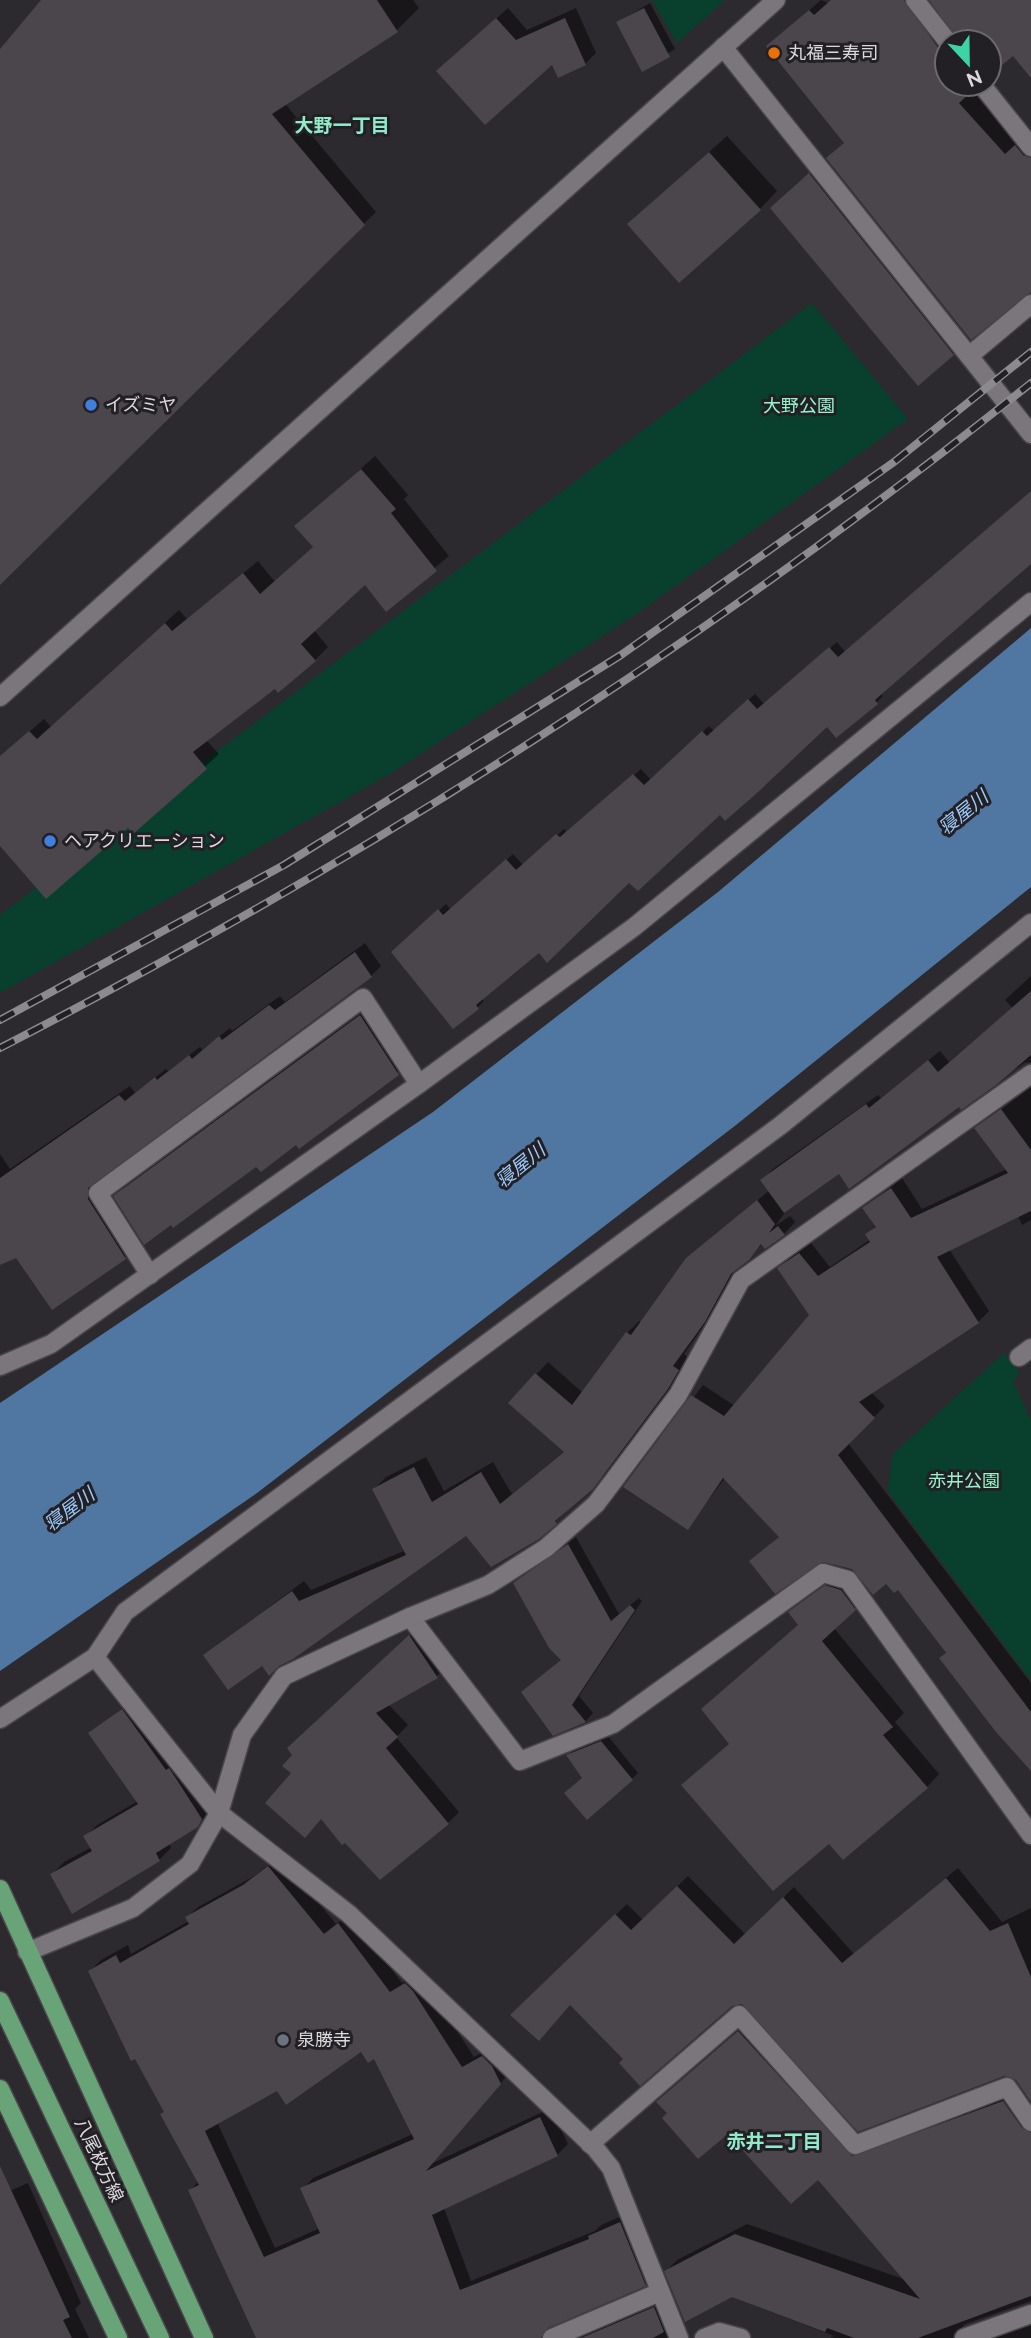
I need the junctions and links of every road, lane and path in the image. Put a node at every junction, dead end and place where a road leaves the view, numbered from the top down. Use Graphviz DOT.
graph roads {
  1 [pos="775,0"];
  2 [pos="915,0"];
  3 [pos="937,28"];
  4 [pos="723,47"];
  5 [pos="992,98"];
  6 [pos="1031,147"];
  7 [pos="1031,303"];
  8 [pos="969,356"];
  9 [pos="1031,433"];
  10 [pos="1031,602"];
  11 [pos="0,697"];
  12 [pos="1031,923"];
  13 [pos="1031,1074"];
  14 [pos="419,1084"];
  15 [pos="149,1275"];
  16 [pos="0,1366"];
  17 [pos="410,1617"];
  18 [pos="95,1657"];
  19 [pos="0,1719"];
  20 [pos="219,1813"];
  21 [pos="1031,1835"];
  22 [pos="0,1889"];
  23 [pos="27,1952"];
  24 [pos="0,2001"];
  25 [pos="0,2088"];
  26 [pos="1031,2122"];
  27 [pos="590,2144"];
  28 [pos="660,2292"];
  29 [pos="1031,2314"];
  30 [pos="118,2338"];
  31 [pos="160,2338"];
  32 [pos="204,2338"];
  33 [pos="552,2338"];
  34 [pos="679,2338"];
  35 [pos="705,2338"];
  36 [pos="741,2338"];
  37 [pos="964,2338"];
  1 -- 4 [label="street"];
  2 -- 3 [label="street"];
  4 -- 8 [label="street"];
  4 -- 11 [label="street"];
  5 -- 6 [label="street"];
  7 -- 8 [label="street"];
  8 -- 9 [label="street"];
  10 -- 14 [label="street"];
  12 -- 18 [label="street"];
  13 -- 17 [label="street"];
  14 -- 15 [label="street"];
  14 -- 15 [label="street"];
  15 -- 16 [label="street"];
  17 -- 20 [label="street"];
  17 -- 21 [label="street"];
  18 -- 19 [label="street"];
  18 -- 20 [label="street"];
  20 -- 23 [label="street"];
  20 -- 27 [label="street"];
  22 -- 23 [label="main road"];
  23 -- 32 [label="main road"];
  24 -- 31 [label="main road, 八尾枚方線"];
  25 -- 30 [label="main road"];
  26 -- 27 [label="street"];
  27 -- 28 [label="street"];
  28 -- 33 [label="street"];
  28 -- 34 [label="street"];
  29 -- 37 [label="street"];
  35 -- 36 [label="street"];
}
